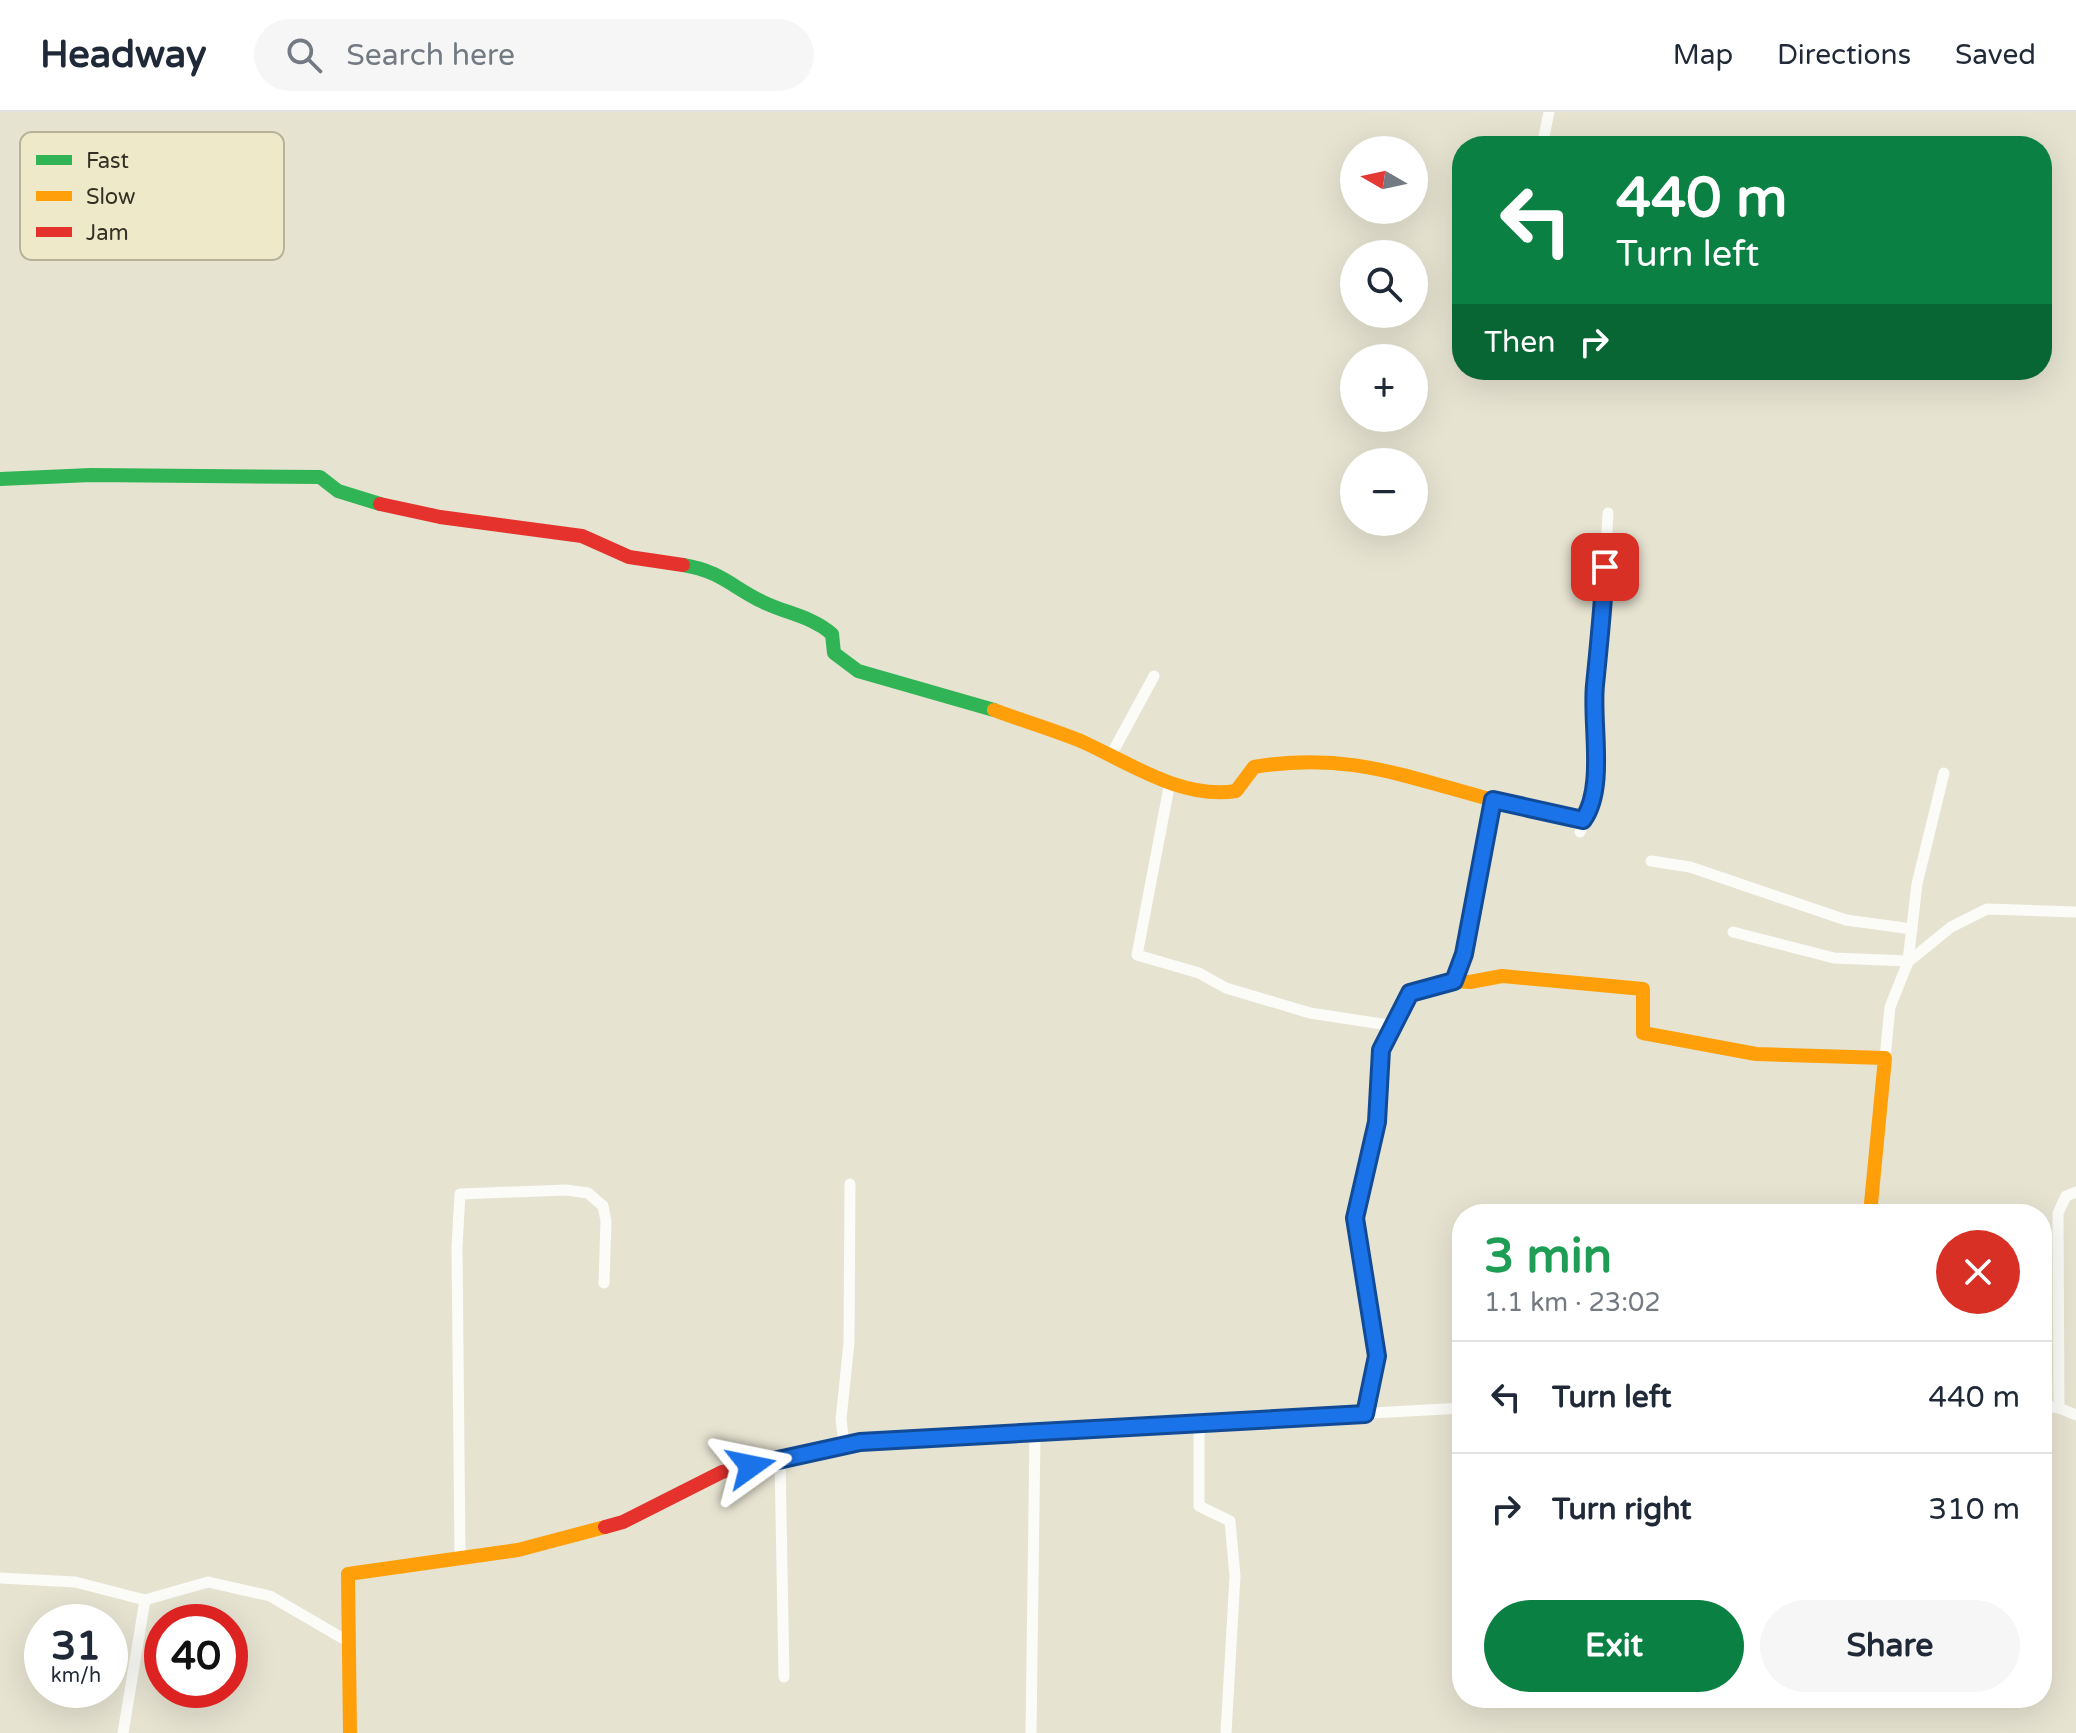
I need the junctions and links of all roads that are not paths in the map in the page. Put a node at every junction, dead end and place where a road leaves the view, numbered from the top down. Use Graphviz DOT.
graph roads {
  1 [pos="1549,112"];
  2 [pos="1544,136"];
  3 [pos="0,479"];
  4 [pos="1608,513"];
  5 [pos="1154,676"];
  6 [pos="1110,757"];
  7 [pos="1944,773"];
  8 [pos="1170,782"];
  9 [pos="1493,800"];
  10 [pos="1582,826"];
  11 [pos="1651,861"];
  12 [pos="2076,912"];
  13 [pos="1912,929"];
  14 [pos="1733,932"];
  15 [pos="1454,981"];
  16 [pos="1395,1026"];
  17 [pos="1885,1058"];
  18 [pos="850,1184"];
  19 [pos="2076,1192"];
  20 [pos="1871,1204"];
  21 [pos="604,1283"];
  22 [pos="2052,1407"];
  23 [pos="2059,1408"];
  24 [pos="1452,1409"];
  25 [pos="1365,1414"];
  26 [pos="2076,1415"];
  27 [pos="1199,1421"];
  28 [pos="1035,1432"];
  29 [pos="844,1445"];
  30 [pos="780,1460"];
  31 [pos="460,1556"];
  32 [pos="0,1578"];
  33 [pos="145,1600"];
  34 [pos="349,1642"];
  35 [pos="784,1677"];
  36 [pos="123,1733"];
  37 [pos="350,1733"];
  38 [pos="1031,1733"];
  39 [pos="1226,1733"];
  1 -- 2 [label="street"];
  3 -- 6 [label="street"];
  4 -- 10 [label="street"];
  5 -- 6 [label="street"];
  6 -- 8 [label="street"];
  7 -- 13 [label="street"];
  8 -- 9 [label="street"];
  8 -- 16 [label="street"];
  9 -- 10 [label="street"];
  9 -- 15 [label="street"];
  11 -- 13 [label="street"];
  12 -- 17 [label="street"];
  13 -- 14 [label="street"];
  15 -- 16 [label="street"];
  15 -- 17 [label="street"];
  16 -- 25 [label="street"];
  17 -- 20 [label="street"];
  18 -- 29 [label="street"];
  19 -- 23 [label="street"];
  21 -- 31 [label="street"];
  22 -- 23 [label="street"];
  23 -- 26 [label="street"];
  24 -- 25 [label="street"];
  25 -- 27 [label="street"];
  27 -- 28 [label="street"];
  27 -- 39 [label="street"];
  28 -- 29 [label="street"];
  28 -- 38 [label="street"];
  29 -- 30 [label="street"];
  30 -- 31 [label="street"];
  30 -- 35 [label="street"];
  31 -- 34 [label="street"];
  32 -- 33 [label="street"];
  33 -- 34 [label="street"];
  33 -- 36 [label="street"];
  34 -- 37 [label="street"];
}
